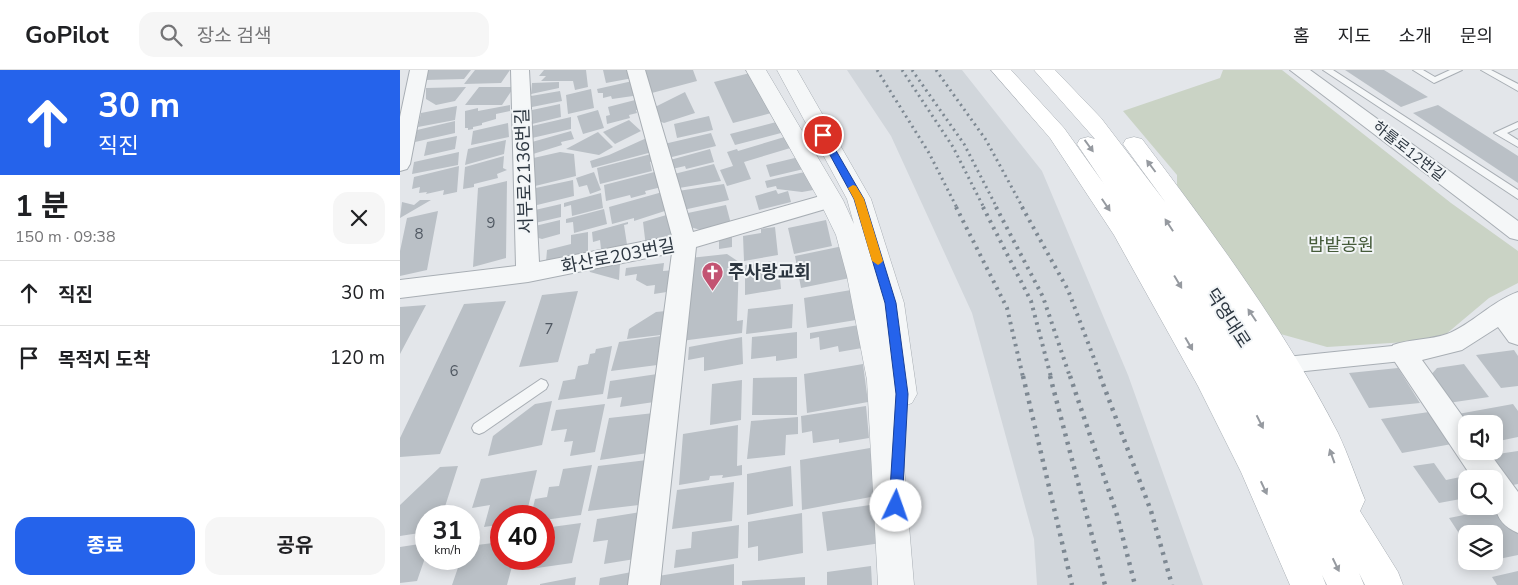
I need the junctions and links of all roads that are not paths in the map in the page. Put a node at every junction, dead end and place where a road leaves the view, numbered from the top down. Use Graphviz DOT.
graph roads {
  1 [pos="419,70"];
  2 [pos="520,70"];
  3 [pos="636,70"];
  4 [pos="756,70"];
  5 [pos="772,70"];
  6 [pos="787,70"];
  7 [pos="1001,70"];
  8 [pos="1022,70"];
  9 [pos="1044,70"];
  10 [pos="1065,70"];
  11 [pos="1299,70"];
  12 [pos="1327,70"];
  13 [pos="1417,70"];
  14 [pos="1458,70"];
  15 [pos="1486,70"];
  16 [pos="1518,88"];
  17 [pos="1518,125"];
  18 [pos="1518,144"];
  19 [pos="400,164"];
  20 [pos="1518,195"];
  21 [pos="831,200"];
  22 [pos="1518,232"];
  23 [pos="685,242"];
  24 [pos="528,273"];
  25 [pos="400,289"];
  26 [pos="1509,307"];
  27 [pos="1518,335"];
  28 [pos="1402,353"];
  29 [pos="1286,365"];
  30 [pos="541,385"];
  31 [pos="902,394"];
  32 [pos="479,428"];
  33 [pos="1458,433"];
  34 [pos="1503,497"];
  35 [pos="1518,518"];
  36 [pos="893,543"];
  37 [pos="1366,551"];
  38 [pos="644,585"];
  39 [pos="891,585"];
  40 [pos="896,585"];
  41 [pos="1308,585"];
  42 [pos="1346,585"];
  43 [pos="1385,585"];
  1 -- 19 [label="street"];
  2 -- 24 [label="street, 서부로2136번길"];
  3 -- 23 [label="street"];
  4 -- 21 [label="street"];
  5 -- 31 [label="street"];
  6 -- 31 [label="street"];
  7 -- 41 [label="main road, one-way"];
  8 -- 42 [label="main road, 덕영대로, one-way"];
  37 -- 9 [label="main road, 덕영대로, one-way"];
  29 -- 10 [label="main road, one-way"];
  11 -- 22 [label="street, 하률로12번길"];
  12 -- 20 [label="lane"];
  13 -- 14 [label="lane"];
  15 -- 16 [label="lane"];
  17 -- 18 [label="lane"];
  21 -- 23 [label="street, 화산로203번길"];
  21 -- 36 [label="street"];
  23 -- 24 [label="street, 화산로203번길"];
  23 -- 38 [label="street"];
  24 -- 25 [label="street, 화산로203번길"];
  26 -- 27 [label="street"];
  26 -- 28 [label="street"];
  28 -- 29 [label="street"];
  28 -- 33 [label="street"];
  37 -- 29 [label="main road, one-way"];
  30 -- 32 [label="lane"];
  31 -- 36 [label="street"];
  34 -- 35 [label="street"];
  36 -- 39 [label="street"];
  36 -- 40 [label="street"];
  37 -- 43 [label="main road, 덕영대로"];
}
